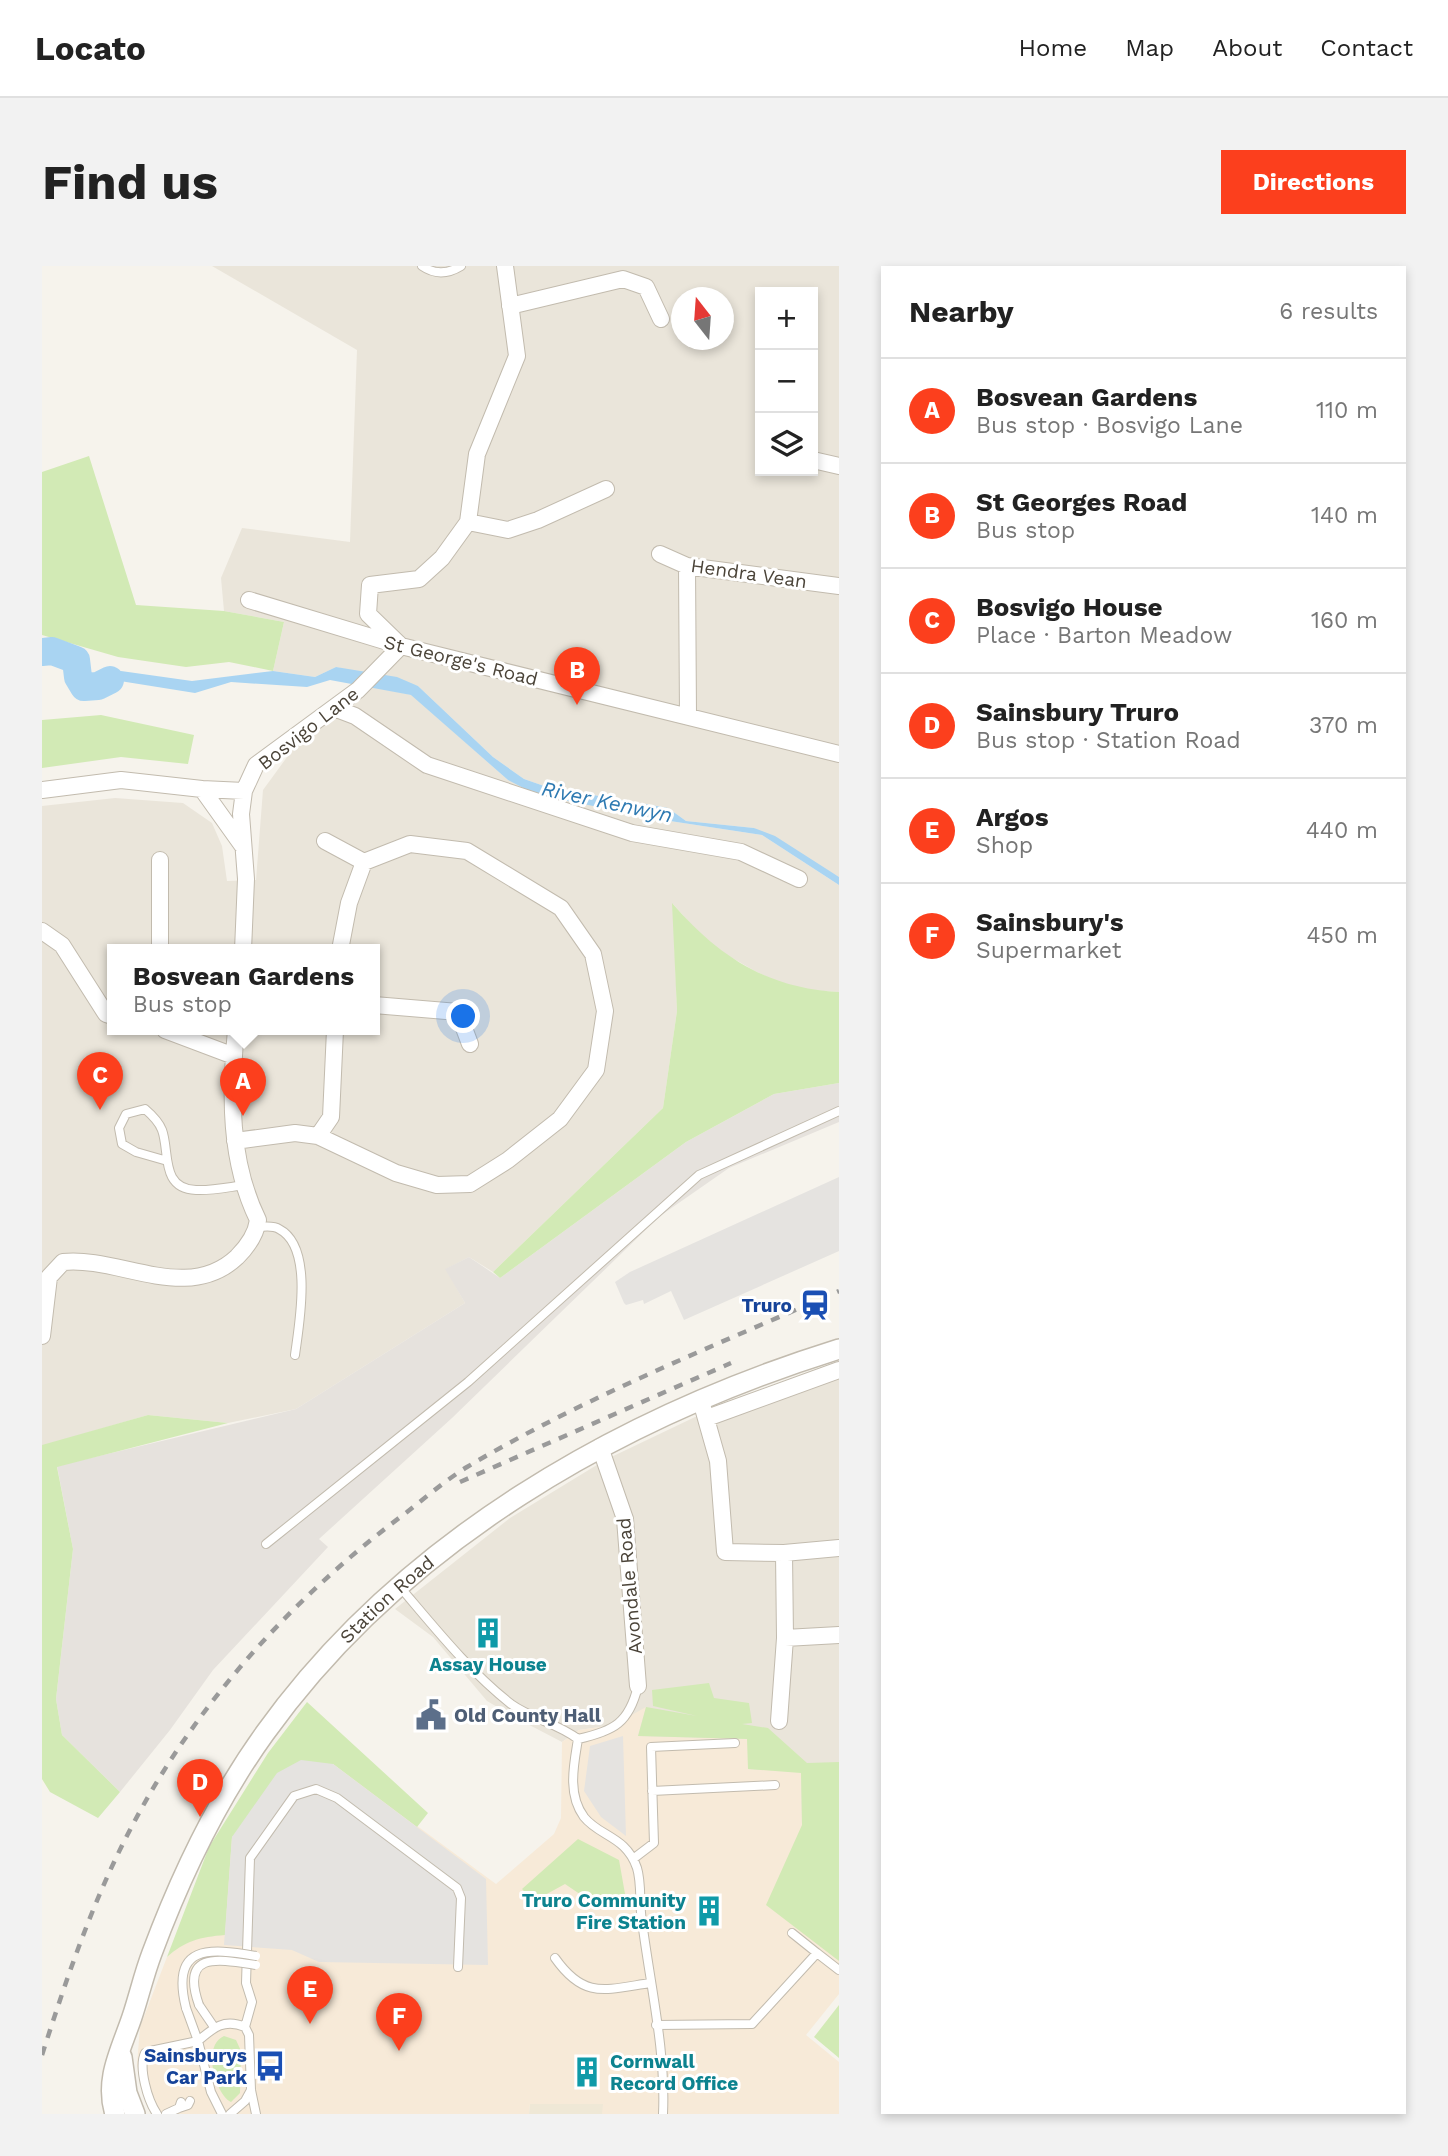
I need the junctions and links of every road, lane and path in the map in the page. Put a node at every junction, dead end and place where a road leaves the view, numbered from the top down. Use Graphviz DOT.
graph roads {
  1 [pos="422,266"];
  2 [pos="461,266"];
  3 [pos="505,266"];
  4 [pos="510,306"];
  5 [pos="661,319"];
  6 [pos="818,461"];
  7 [pos="839,467"];
  8 [pos="606,489"];
  9 [pos="468,522"];
  10 [pos="660,554"];
  11 [pos="687,566"];
  12 [pos="839,586"];
  13 [pos="249,600"];
  14 [pos="401,646"];
  15 [pos="334,708"];
  16 [pos="688,716"];
  17 [pos="839,754"];
  18 [pos="202,789"];
  19 [pos="42,790"];
  20 [pos="244,791"];
  21 [pos="325,841"];
  22 [pos="242,845"];
  23 [pos="160,860"];
  24 [pos="364,862"];
  25 [pos="799,879"];
  26 [pos="42,931"];
  27 [pos="160,944"];
  28 [pos="243,944"];
  29 [pos="341,944"];
  30 [pos="380,1006"];
  31 [pos="107,1014"];
  32 [pos="178,1035"];
  33 [pos="236,1035"];
  34 [pos="335,1035"];
  35 [pos="470,1044"];
  36 [pos="234,1056"];
  37 [pos="839,1111"];
  38 [pos="318,1136"];
  39 [pos="235,1141"];
  40 [pos="164,1160"];
  41 [pos="245,1185"];
  42 [pos="257,1227"];
  43 [pos="42,1336"];
  44 [pos="839,1349"];
  45 [pos="295,1355"];
  46 [pos="839,1370"];
  47 [pos="704,1410"];
  48 [pos="600,1447"];
  49 [pos="266,1544"];
  50 [pos="839,1548"];
  51 [pos="784,1553"];
  52 [pos="400,1587"];
  53 [pos="839,1635"];
  54 [pos="785,1638"];
  55 [pos="638,1686"];
  56 [pos="779,1721"];
  57 [pos="578,1739"];
  58 [pos="735,1743"];
  59 [pos="775,1785"];
  60 [pos="652,1791"];
  61 [pos="633,1859"];
  62 [pos="792,1933"];
  63 [pos="817,1954"];
  64 [pos="555,1958"];
  65 [pos="458,1967"];
  66 [pos="839,1970"];
  67 [pos="650,1983"];
  68 [pos="656,2025"];
  69 [pos="214,2027"];
  70 [pos="245,2027"];
  71 [pos="198,2041"];
  72 [pos="121,2042"];
  73 [pos="170,2050"];
  74 [pos="150,2059"];
  75 [pos="251,2090"];
  76 [pos="180,2104"];
  77 [pos="110,2108"];
  78 [pos="162,2112"];
  79 [pos="135,2114"];
  80 [pos="222,2114"];
  81 [pos="230,2114"];
  82 [pos="256,2114"];
  83 [pos="663,2114"];
  1 -- 2 [label="lane"];
  3 -- 4 [label="street"];
  4 -- 5 [label="street"];
  4 -- 9 [label="street"];
  6 -- 7 [label="street"];
  8 -- 9 [label="street"];
  9 -- 14 [label="street"];
  10 -- 11 [label="street, Hendra Vean"];
  11 -- 12 [label="street, Hendra Vean"];
  11 -- 16 [label="street"];
  13 -- 14 [label="street, St George's Road"];
  14 -- 15 [label="street, Bosvigo Lane"];
  14 -- 16 [label="street, St George's Road"];
  15 -- 20 [label="street, Bosvigo Lane"];
  15 -- 25 [label="street"];
  16 -- 17 [label="street, St George's Road"];
  18 -- 19 [label="street"];
  18 -- 20 [label="street"];
  18 -- 22 [label="street"];
  20 -- 22 [label="street, Bosvigo Lane"];
  21 -- 24 [label="street"];
  22 -- 28 [label="street, Bosvigo Lane"];
  23 -- 27 [label="street"];
  24 -- 29 [label="street"];
  24 -- 38 [label="street"];
  26 -- 31 [label="street"];
  30 -- 35 [label="street"];
  32 -- 36 [label="street"];
  33 -- 36 [label="street"];
  34 -- 38 [label="street"];
  36 -- 39 [label="street"];
  37 -- 49 [label="lane"];
  38 -- 39 [label="street"];
  39 -- 41 [label="street"];
  40 -- 40 [label="lane"];
  40 -- 41 [label="lane"];
  41 -- 42 [label="street"];
  42 -- 43 [label="street"];
  42 -- 45 [label="lane"];
  44 -- 47 [label="street, Station Road"];
  46 -- 47 [label="street"];
  47 -- 48 [label="street, Station Road"];
  47 -- 51 [label="street"];
  48 -- 52 [label="street, Station Road"];
  48 -- 55 [label="street, Avondale Road"];
  50 -- 51 [label="street"];
  51 -- 54 [label="street"];
  52 -- 57 [label="lane"];
  52 -- 72 [label="street, Station Road"];
  53 -- 54 [label="street"];
  54 -- 56 [label="street"];
  55 -- 57 [label="lane"];
  57 -- 61 [label="lane"];
  58 -- 60 [label="lane"];
  59 -- 60 [label="lane"];
  60 -- 61 [label="lane"];
  61 -- 67 [label="lane"];
  62 -- 63 [label="lane"];
  63 -- 66 [label="lane"];
  63 -- 68 [label="lane"];
  64 -- 67 [label="lane"];
  65 -- 70 [label="lane"];
  67 -- 68 [label="lane"];
  68 -- 83 [label="lane"];
  69 -- 70 [label="lane"];
  69 -- 71 [label="lane"];
  69 -- 71 [label="lane, bridge"];
  70 -- 75 [label="lane"];
  71 -- 73 [label="lane"];
  71 -- 80 [label="lane"];
  72 -- 77 [label="street, Station Road"];
  72 -- 79 [label="street, Station Road"];
  73 -- 74 [label="lane"];
  73 -- 78 [label="lane"];
  75 -- 81 [label="lane"];
  75 -- 82 [label="lane"];
  76 -- 78 [label="lane"];
}
